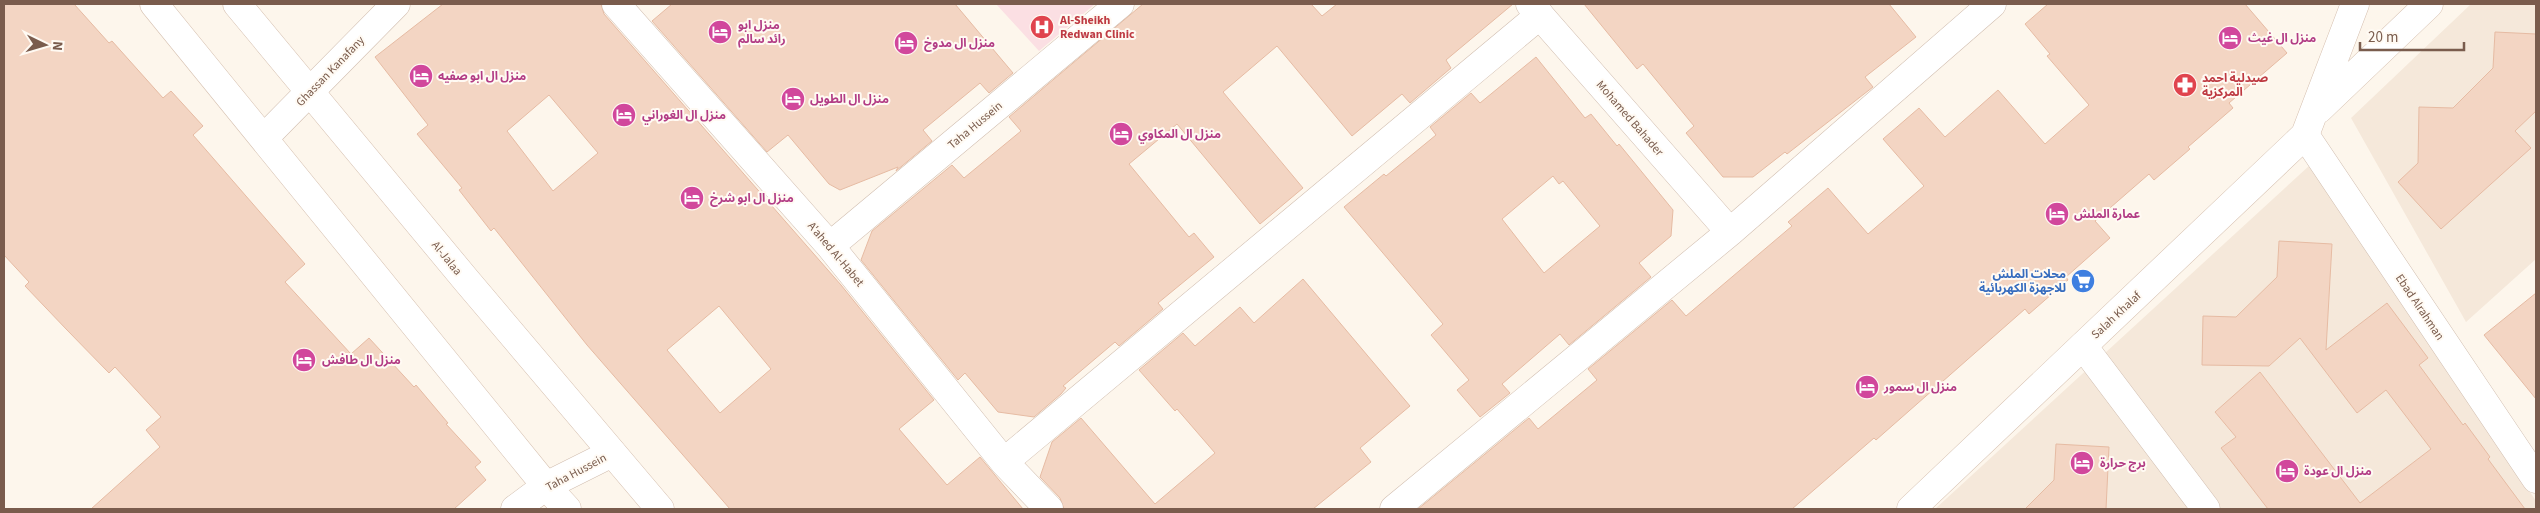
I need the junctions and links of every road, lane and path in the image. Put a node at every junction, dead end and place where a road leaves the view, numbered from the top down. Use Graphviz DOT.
graph roads {
  1 [pos="154,4"];
  2 [pos="237,4"];
  3 [pos="396,4"];
  4 [pos="616,4"];
  5 [pos="1120,4"];
  6 [pos="1992,4"];
  7 [pos="2356,4"];
  8 [pos="2429,4"];
  9 [pos="1535,10"];
  10 [pos="311,91"];
  11 [pos="2309,125"];
  12 [pos="264,138"];
  13 [pos="1730,232"];
  14 [pos="830,246"];
  15 [pos="2083,346"];
  16 [pos="612,453"];
  17 [pos="1004,462"];
  18 [pos="2536,479"];
  19 [pos="546,486"];
  20 [pos="515,509"];
  21 [pos="567,509"];
  22 [pos="660,509"];
  23 [pos="1049,509"];
  24 [pos="1394,509"];
  25 [pos="1911,509"];
  26 [pos="2206,509"];
  1 -- 12 [label="street"];
  2 -- 10 [label="street, Al-Jalaa"];
  3 -- 10 [label="street, Ghassan Kanafany"];
  4 -- 14 [label="street, A'ahed Al-Habet"];
  5 -- 14 [label="street, Taha Hussein"];
  6 -- 13 [label="street"];
  7 -- 11 [label="street, Salah Khalaf"];
  8 -- 11 [label="street, Salah Khalaf"];
  9 -- 13 [label="street, Mohamed Bahader"];
  9 -- 17 [label="street"];
  10 -- 12 [label="street, Ghassan Kanafany"];
  10 -- 16 [label="street, Al-Jalaa"];
  11 -- 15 [label="street, Salah Khalaf"];
  11 -- 18 [label="street, Ebad Alrahman"];
  12 -- 19 [label="street"];
  13 -- 24 [label="street"];
  14 -- 17 [label="street, A'ahed Al-Habet"];
  15 -- 25 [label="street, Salah Khalaf"];
  15 -- 26 [label="street"];
  16 -- 19 [label="street, Taha Hussein"];
  16 -- 22 [label="street, Al-Jalaa"];
  17 -- 23 [label="street, A'ahed Al-Habet"];
  19 -- 20 [label="street, Taha Hussein"];
  19 -- 21 [label="street"];
}
